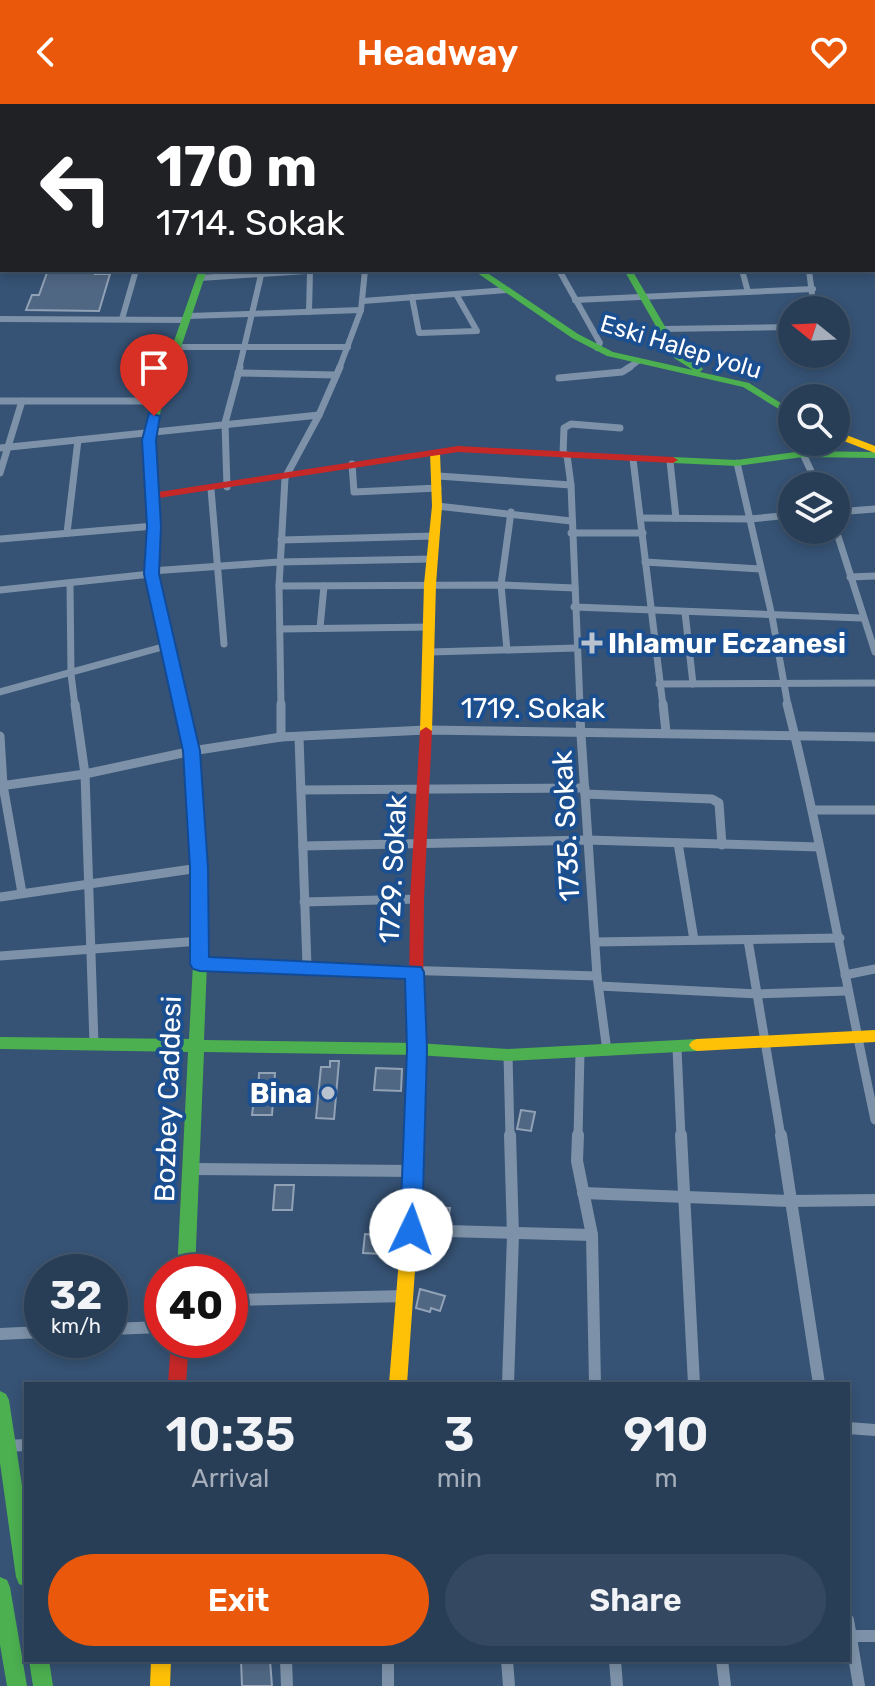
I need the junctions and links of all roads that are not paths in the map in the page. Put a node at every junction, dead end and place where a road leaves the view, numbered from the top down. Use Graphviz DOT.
graph roads {
  1 [pos="135,272"];
  2 [pos="273,272"];
  3 [pos="310,272"];
  4 [pos="365,272"];
  5 [pos="480,272"];
  6 [pos="560,272"];
  7 [pos="629,272"];
  8 [pos="743,272"];
  9 [pos="809,272"];
  10 [pos="202,274"];
  11 [pos="261,275"];
  12 [pos="813,289"];
  13 [pos="507,290"];
  14 [pos="748,292"];
  15 [pos="456,294"];
  16 [pos="642,295"];
  17 [pos="813,296"];
  18 [pos="412,297"];
  19 [pos="575,300"];
  20 [pos="363,301"];
  21 [pos="361,310"];
  22 [pos="309,312"];
  23 [pos="254,314"];
  24 [pos="188,318"];
  25 [pos="0,319"];
  26 [pos="122,319"];
  27 [pos="778,327"];
  28 [pos="661,329"];
  29 [pos="178,347"];
  30 [pos="246,347"];
  31 [pos="348,347"];
  32 [pos="597,348"];
  33 [pos="675,352"];
  34 [pos="638,361"];
  35 [pos="238,373"];
  36 [pos="710,374"];
  37 [pos="336,375"];
  38 [pos="559,378"];
  39 [pos="0,401"];
  40 [pos="22,401"];
  41 [pos="158,401"];
  42 [pos="778,405"];
  43 [pos="319,415"];
  44 [pos="225,423"];
  45 [pos="620,428"];
  46 [pos="149,432"];
  47 [pos="850,438"];
  48 [pos="78,440"];
  49 [pos="4,447"];
  50 [pos="435,453"];
  51 [pos="850,453"];
  52 [pos="875,453"];
  53 [pos="565,454"];
  54 [pos="788,456"];
  55 [pos="633,459"];
  56 [pos="670,461"];
  57 [pos="737,463"];
  58 [pos="352,464"];
  59 [pos="0,473"];
  60 [pos="285,478"];
  61 [pos="438,482"];
  62 [pos="571,485"];
  63 [pos="227,487"];
  64 [pos="211,489"];
  65 [pos="152,496"];
  66 [pos="437,506"];
  67 [pos="875,509"];
  68 [pos="850,511"];
  69 [pos="511,512"];
  70 [pos="778,516"];
  71 [pos="641,518"];
  72 [pos="676,518"];
  73 [pos="750,519"];
  74 [pos="571,521"];
  75 [pos="154,526"];
  76 [pos="67,533"];
  77 [pos="571,533"];
  78 [pos="643,533"];
  79 [pos="434,536"];
  80 [pos="0,539"];
  81 [pos="281,540"];
  82 [pos="840,544"];
  83 [pos="432,559"];
  84 [pos="279,562"];
  85 [pos="645,562"];
  86 [pos="216,566"];
  87 [pos="760,569"];
  88 [pos="151,572"];
  89 [pos="875,576"];
  90 [pos="850,577"];
  91 [pos="70,583"];
  92 [pos="430,584"];
  93 [pos="501,585"];
  94 [pos="279,586"];
  95 [pos="324,586"];
  96 [pos="575,588"];
  97 [pos="0,590"];
  98 [pos="574,607"];
  99 [pos="651,610"];
  100 [pos="685,612"];
  101 [pos="772,616"];
  102 [pos="862,618"];
  103 [pos="431,627"];
  104 [pos="320,628"];
  105 [pos="871,628"];
  106 [pos="280,629"];
  107 [pos="224,644"];
  108 [pos="166,646"];
  109 [pos="577,648"];
  110 [pos="507,650"];
  111 [pos="430,652"];
  112 [pos="875,652"];
  113 [pos="71,674"];
  114 [pos="875,683"];
  115 [pos="659,684"];
  116 [pos="693,684"];
  117 [pos="782,684"];
  118 [pos="0,692"];
  119 [pos="426,730"];
  120 [pos="583,730"];
  121 [pos="666,732"];
  122 [pos="0,736"];
  123 [pos="281,737"];
  124 [pos="299,737"];
  125 [pos="794,737"];
  126 [pos="875,737"];
  127 [pos="192,751"];
  128 [pos="85,774"];
  129 [pos="1,786"];
  130 [pos="423,788"];
  131 [pos="301,790"];
  132 [pos="585,791"];
  133 [pos="814,810"];
  134 [pos="875,810"];
  135 [pos="587,840"];
  136 [pos="419,842"];
  137 [pos="678,843"];
  138 [pos="722,845"];
  139 [pos="303,846"];
  140 [pos="819,847"];
  141 [pos="199,868"];
  142 [pos="89,882"];
  143 [pos="22,893"];
  144 [pos="0,897"];
  145 [pos="417,899"];
  146 [pos="304,902"];
  147 [pos="840,938"];
  148 [pos="694,940"];
  149 [pos="748,940"];
  150 [pos="200,941"];
  151 [pos="595,942"];
  152 [pos="92,949"];
  153 [pos="0,956"];
  154 [pos="200,964"];
  155 [pos="307,966"];
  156 [pos="875,969"];
  157 [pos="415,972"];
  158 [pos="845,975"];
  159 [pos="598,981"];
  160 [pos="847,991"];
  161 [pos="758,994"];
  162 [pos="875,1036"];
  163 [pos="858,1037"];
  164 [pos="0,1043"];
  165 [pos="767,1043"];
  166 [pos="94,1044"];
  167 [pos="196,1047"];
  168 [pos="677,1048"];
  169 [pos="417,1049"];
  170 [pos="607,1051"];
  171 [pos="580,1053"];
  172 [pos="508,1055"];
  173 [pos="875,1120"];
  174 [pos="192,1169"];
  175 [pos="414,1171"];
  176 [pos="583,1193"];
  177 [pos="684,1198"];
  178 [pos="875,1200"];
  179 [pos="790,1201"];
  180 [pos="411,1230"];
  181 [pos="513,1235"];
  182 [pos="592,1235"];
  183 [pos="187,1254"];
  184 [pos="407,1296"];
  185 [pos="248,1300"];
  186 [pos="24,1333"];
  187 [pos="0,1334"];
  188 [pos="179,1358"];
  189 [pos="177,1382"];
  190 [pos="398,1382"];
  191 [pos="508,1382"];
  192 [pos="595,1382"];
  193 [pos="694,1382"];
  194 [pos="819,1382"];
  195 [pos="0,1400"];
  196 [pos="850,1428"];
  197 [pos="875,1430"];
  198 [pos="24,1445"];
  199 [pos="6,1446"];
  200 [pos="24,1564"];
  201 [pos="0,1587"];
  202 [pos="850,1636"];
  203 [pos="875,1636"];
  204 [pos="850,1641"];
  205 [pos="39,1662"];
  206 [pos="161,1662"];
  207 [pos="286,1662"];
  208 [pos="388,1662"];
  209 [pos="507,1662"];
  210 [pos="615,1662"];
  211 [pos="722,1662"];
  212 [pos="17,1686"];
  213 [pos="43,1686"];
  214 [pos="160,1686"];
  215 [pos="287,1686"];
  216 [pos="388,1686"];
  217 [pos="509,1686"];
  218 [pos="617,1686"];
  219 [pos="725,1686"];
  220 [pos="859,1686"];
  1 -- 26 [label="street"];
  2 -- 11 [label="street"];
  3 -- 22 [label="street"];
  4 -- 20 [label="street"];
  5 -- 13 [label="main road, Eski Halep yolu"];
  6 -- 19 [label="street"];
  7 -- 16 [label="main road"];
  8 -- 14 [label="street"];
  9 -- 12 [label="street"];
  10 -- 11 [label="street"];
  10 -- 24 [label="main road, Bozbey Caddesi"];
  11 -- 23 [label="street"];
  12 -- 14 [label="street"];
  12 -- 17 [label="street"];
  13 -- 15 [label="street"];
  13 -- 32 [label="main road, Eski Halep yolu"];
  14 -- 16 [label="street"];
  15 -- 18 [label="street"];
  15 -- 18 [label="street"];
  16 -- 19 [label="street"];
  16 -- 28 [label="main road"];
  18 -- 20 [label="street"];
  19 -- 32 [label="street"];
  20 -- 21 [label="street"];
  21 -- 22 [label="street"];
  21 -- 31 [label="street"];
  22 -- 23 [label="street"];
  23 -- 24 [label="street"];
  23 -- 30 [label="street"];
  24 -- 26 [label="street"];
  24 -- 29 [label="main road, Bozbey Caddesi"];
  25 -- 26 [label="street"];
  27 -- 28 [label="street"];
  28 -- 33 [label="main road"];
  29 -- 30 [label="street"];
  29 -- 41 [label="main road, Bozbey Caddesi"];
  30 -- 31 [label="street"];
  30 -- 35 [label="street"];
  31 -- 37 [label="street"];
  32 -- 34 [label="main road, Eski Halep yolu"];
  33 -- 34 [label="main road"];
  33 -- 36 [label="main road"];
  34 -- 36 [label="main road, Eski Halep yolu"];
  34 -- 38 [label="street"];
  35 -- 37 [label="street"];
  35 -- 44 [label="street"];
  36 -- 42 [label="main road, Eski Halep yolu"];
  37 -- 43 [label="street"];
  39 -- 40 [label="street"];
  40 -- 41 [label="street"];
  40 -- 49 [label="street"];
  41 -- 46 [label="main road, Bozbey Caddesi"];
  43 -- 44 [label="street"];
  43 -- 60 [label="street"];
  44 -- 46 [label="street"];
  44 -- 63 [label="street"];
  45 -- 53 [label="street"];
  46 -- 48 [label="street"];
  46 -- 65 [label="main road, Bozbey Caddesi"];
  47 -- 52 [label="main road"];
  48 -- 49 [label="street"];
  48 -- 76 [label="street"];
  49 -- 59 [label="street"];
  50 -- 53 [label="main road"];
  50 -- 58 [label="main road"];
  50 -- 61 [label="main road, 1729. Sokak"];
  51 -- 52 [label="main road"];
  53 -- 55 [label="main road"];
  53 -- 62 [label="street, 1735. Sokak"];
  54 -- 57 [label="main road"];
  55 -- 56 [label="main road"];
  55 -- 71 [label="street"];
  56 -- 57 [label="main road"];
  56 -- 72 [label="street"];
  57 -- 73 [label="street"];
  58 -- 60 [label="main road"];
  58 -- 61 [label="street"];
  60 -- 63 [label="main road"];
  60 -- 81 [label="street"];
  61 -- 62 [label="street"];
  61 -- 66 [label="main road, 1729. Sokak"];
  62 -- 74 [label="street, 1735. Sokak"];
  63 -- 64 [label="main road"];
  64 -- 65 [label="main road"];
  64 -- 86 [label="street"];
  65 -- 75 [label="main road, Bozbey Caddesi"];
  66 -- 69 [label="street"];
  66 -- 79 [label="main road, 1729. Sokak"];
  67 -- 68 [label="street"];
  69 -- 74 [label="street"];
  69 -- 93 [label="street"];
  70 -- 73 [label="street"];
  71 -- 72 [label="street"];
  71 -- 78 [label="street"];
  72 -- 73 [label="street"];
  73 -- 87 [label="street"];
  74 -- 77 [label="street, 1735. Sokak"];
  75 -- 76 [label="street"];
  75 -- 88 [label="main road, Bozbey Caddesi"];
  76 -- 80 [label="street"];
  77 -- 78 [label="street"];
  77 -- 96 [label="street, 1735. Sokak"];
  78 -- 85 [label="street"];
  79 -- 81 [label="street"];
  79 -- 83 [label="main road, 1729. Sokak"];
  81 -- 84 [label="street"];
  82 -- 90 [label="street"];
  83 -- 84 [label="street"];
  83 -- 92 [label="main road, 1729. Sokak"];
  84 -- 86 [label="street"];
  84 -- 94 [label="street"];
  85 -- 87 [label="street"];
  85 -- 99 [label="street"];
  86 -- 88 [label="street"];
  86 -- 107 [label="street"];
  87 -- 101 [label="street"];
  88 -- 91 [label="street"];
  88 -- 108 [label="main road, Bozbey Caddesi"];
  89 -- 90 [label="street"];
  90 -- 102 [label="street"];
  91 -- 97 [label="street"];
  91 -- 113 [label="street"];
  92 -- 93 [label="street"];
  92 -- 95 [label="street"];
  92 -- 103 [label="main road, 1729. Sokak"];
  93 -- 96 [label="street"];
  93 -- 110 [label="street"];
  94 -- 95 [label="street"];
  94 -- 106 [label="street"];
  95 -- 104 [label="street"];
  96 -- 98 [label="street, 1735. Sokak"];
  98 -- 99 [label="street"];
  98 -- 109 [label="street, 1735. Sokak"];
  99 -- 100 [label="street"];
  99 -- 115 [label="street"];
  100 -- 101 [label="street"];
  100 -- 116 [label="street"];
  101 -- 102 [label="street"];
  101 -- 117 [label="street"];
  102 -- 105 [label="street"];
  103 -- 104 [label="street"];
  103 -- 111 [label="main road, 1729. Sokak"];
  104 -- 106 [label="street"];
  105 -- 112 [label="street"];
  106 -- 123 [label="street"];
  108 -- 113 [label="street"];
  108 -- 127 [label="main road, Bozbey Caddesi"];
  109 -- 110 [label="street"];
  109 -- 120 [label="street, 1735. Sokak"];
  110 -- 111 [label="street"];
  111 -- 119 [label="main road, 1729. Sokak"];
  113 -- 118 [label="street"];
  113 -- 128 [label="street"];
  114 -- 117 [label="street"];
  115 -- 116 [label="street"];
  115 -- 121 [label="street"];
  116 -- 117 [label="street"];
  117 -- 125 [label="street"];
  119 -- 120 [label="street, 1719. Sokak"];
  119 -- 124 [label="street, 1719. Sokak"];
  119 -- 130 [label="main road, 1729. Sokak"];
  120 -- 121 [label="street, 1719. Sokak"];
  120 -- 132 [label="street, 1735. Sokak"];
  121 -- 125 [label="street, 1719. Sokak"];
  122 -- 129 [label="street"];
  123 -- 124 [label="street, 1719. Sokak"];
  123 -- 127 [label="street, 1719. Sokak"];
  124 -- 131 [label="street"];
  125 -- 126 [label="street, 1719. Sokak"];
  125 -- 133 [label="street"];
  127 -- 128 [label="street, 1719. Sokak"];
  127 -- 141 [label="main road, Bozbey Caddesi"];
  128 -- 129 [label="street, 1719. Sokak"];
  128 -- 142 [label="street"];
  129 -- 143 [label="street"];
  130 -- 131 [label="street"];
  130 -- 132 [label="street"];
  130 -- 136 [label="main road, 1729. Sokak"];
  131 -- 139 [label="street"];
  132 -- 135 [label="street, 1735. Sokak"];
  132 -- 138 [label="street"];
  133 -- 134 [label="street"];
  133 -- 140 [label="street"];
  135 -- 136 [label="street"];
  135 -- 137 [label="street"];
  135 -- 151 [label="street, 1735. Sokak"];
  136 -- 139 [label="street"];
  136 -- 145 [label="main road, 1729. Sokak"];
  137 -- 138 [label="street"];
  137 -- 148 [label="street"];
  138 -- 140 [label="street"];
  139 -- 146 [label="street"];
  140 -- 147 [label="street"];
  141 -- 142 [label="street"];
  141 -- 150 [label="main road, Bozbey Caddesi"];
  142 -- 143 [label="street"];
  142 -- 152 [label="street"];
  143 -- 144 [label="street"];
  145 -- 146 [label="street"];
  145 -- 157 [label="main road, 1729. Sokak"];
  146 -- 155 [label="street"];
  147 -- 149 [label="street"];
  147 -- 158 [label="street"];
  148 -- 149 [label="street"];
  148 -- 151 [label="street"];
  149 -- 161 [label="street"];
  150 -- 152 [label="street"];
  150 -- 154 [label="main road, Bozbey Caddesi"];
  151 -- 159 [label="street, 1735. Sokak"];
  152 -- 153 [label="street"];
  152 -- 166 [label="street"];
  154 -- 155 [label="street"];
  154 -- 167 [label="main road, Bozbey Caddesi"];
  155 -- 157 [label="street"];
  156 -- 158 [label="street"];
  157 -- 159 [label="street"];
  157 -- 169 [label="main road, 1729. Sokak"];
  158 -- 160 [label="street"];
  159 -- 161 [label="street"];
  159 -- 170 [label="street, 1735. Sokak"];
  160 -- 161 [label="street"];
  160 -- 163 [label="street"];
  161 -- 165 [label="street"];
  162 -- 163 [label="main road"];
  163 -- 165 [label="main road"];
  163 -- 173 [label="street"];
  164 -- 166 [label="main road"];
  165 -- 168 [label="main road"];
  165 -- 179 [label="street"];
  166 -- 167 [label="main road"];
  167 -- 169 [label="main road"];
  167 -- 174 [label="main road, Bozbey Caddesi"];
  168 -- 170 [label="main road"];
  168 -- 177 [label="street"];
  169 -- 172 [label="main road"];
  169 -- 175 [label="main road, 1729. Sokak"];
  170 -- 171 [label="main road"];
  171 -- 172 [label="main road"];
  171 -- 176 [label="street"];
  172 -- 181 [label="street"];
  174 -- 175 [label="street"];
  174 -- 183 [label="main road, Bozbey Caddesi"];
  175 -- 180 [label="main road, 1729. Sokak"];
  176 -- 177 [label="street"];
  176 -- 182 [label="street"];
  177 -- 179 [label="street"];
  177 -- 193 [label="street"];
  178 -- 179 [label="street"];
  179 -- 194 [label="street"];
  180 -- 181 [label="street"];
  180 -- 184 [label="main road, 1729. Sokak"];
  181 -- 182 [label="street"];
  181 -- 191 [label="street"];
  182 -- 192 [label="street"];
  184 -- 185 [label="street"];
  184 -- 190 [label="main road, 1729. Sokak"];
  186 -- 187 [label="street"];
  188 -- 189 [label="main road"];
  195 -- 199 [label="main road"];
  196 -- 197 [label="street"];
  198 -- 199 [label="street"];
  199 -- 200 [label="main road"];
  201 -- 212 [label="main road"];
  202 -- 203 [label="street"];
  204 -- 220 [label="street"];
  205 -- 213 [label="main road"];
  206 -- 214 [label="main road"];
  207 -- 215 [label="street"];
  208 -- 216 [label="street"];
  209 -- 217 [label="street"];
  210 -- 218 [label="street"];
  211 -- 219 [label="street"];
}
